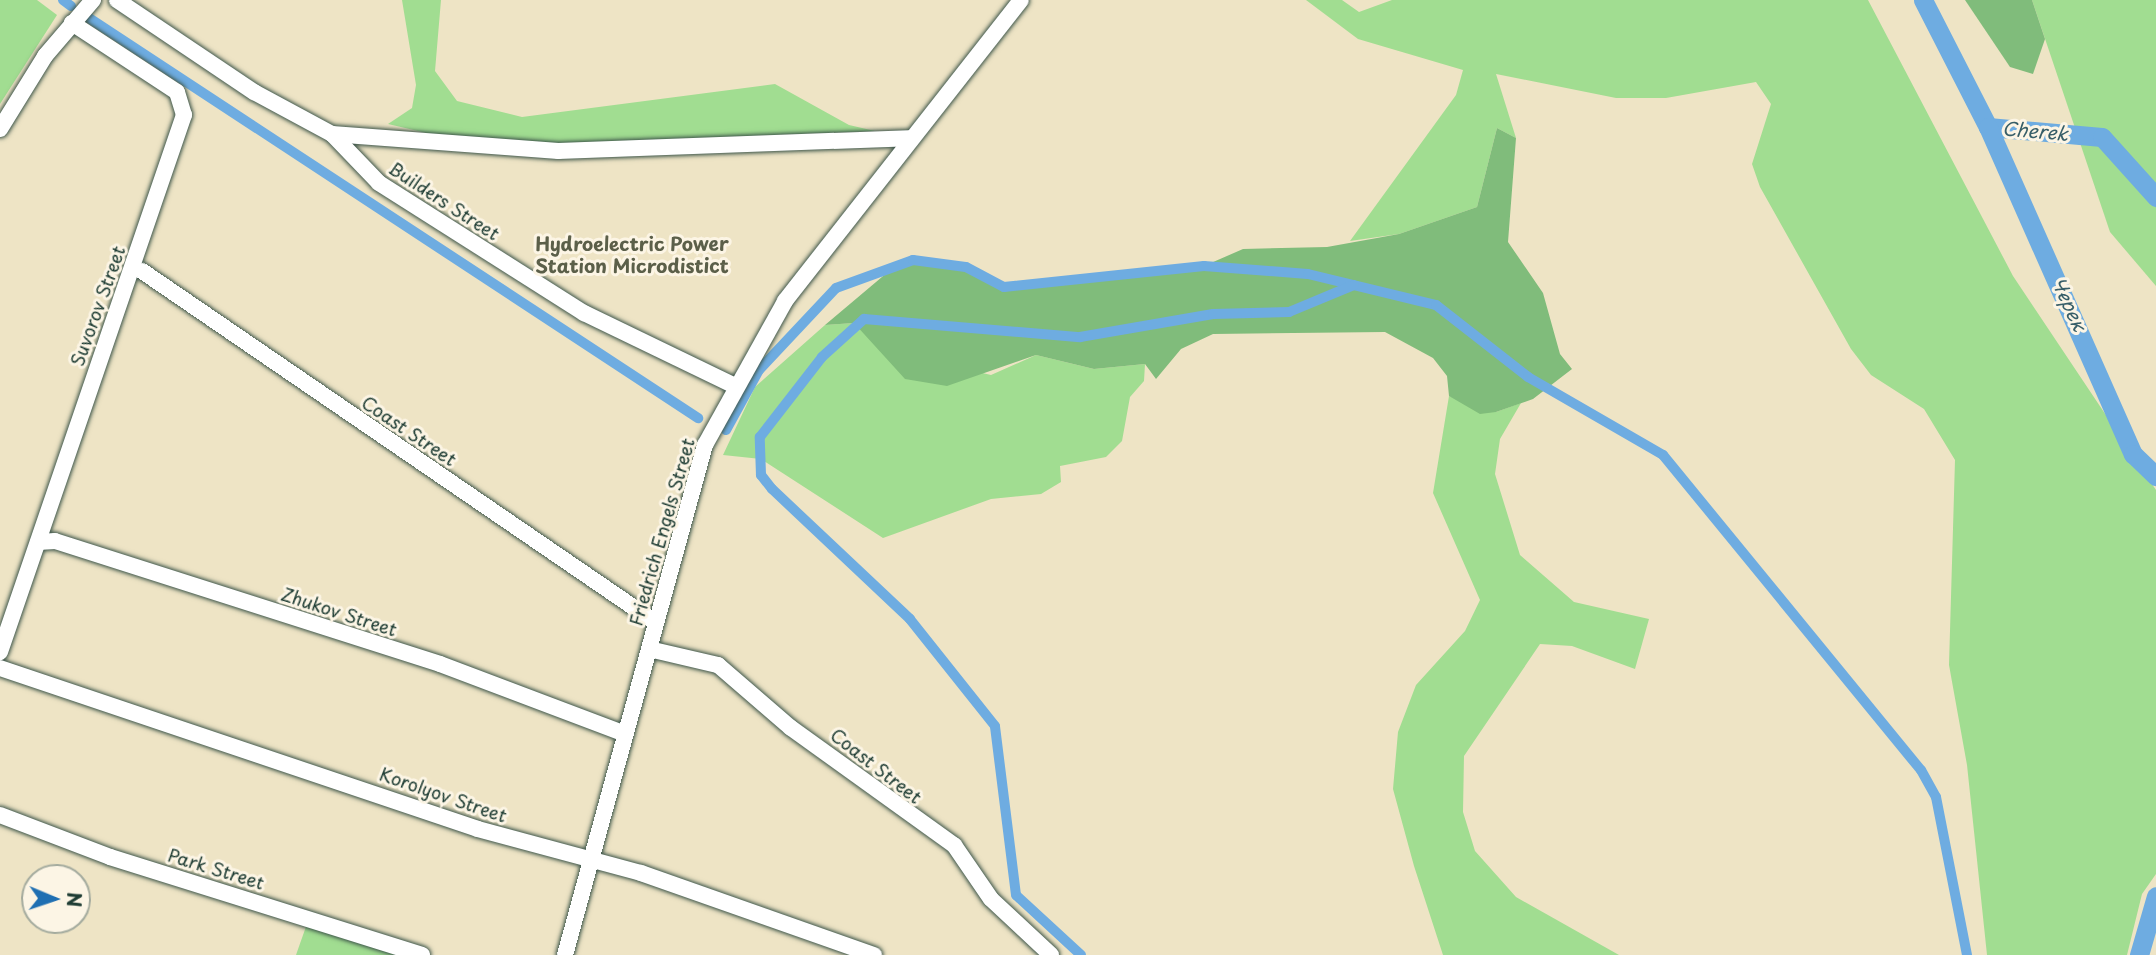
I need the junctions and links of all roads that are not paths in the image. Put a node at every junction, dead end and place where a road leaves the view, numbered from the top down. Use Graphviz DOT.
graph roads {
  1 [pos="93,0"];
  2 [pos="117,0"];
  3 [pos="1021,0"];
  4 [pos="72,23"];
  5 [pos="0,129"];
  6 [pos="332,134"];
  7 [pos="909,138"];
  8 [pos="135,271"];
  9 [pos="733,385"];
  10 [pos="38,542"];
  11 [pos="655,622"];
  12 [pos="649,649"];
  13 [pos="0,652"];
  14 [pos="0,668"];
  15 [pos="623,733"];
  16 [pos="0,815"];
  17 [pos="590,860"];
  18 [pos="422,955"];
  19 [pos="565,955"];
  20 [pos="874,955"];
  21 [pos="1051,955"];
  1 -- 4 [label="street"];
  2 -- 6 [label="street, Builders Street"];
  3 -- 7 [label="street, Friedrich Engels Street"];
  4 -- 5 [label="street"];
  4 -- 8 [label="street, Suvorov Street"];
  6 -- 7 [label="street"];
  6 -- 9 [label="street, Builders Street"];
  7 -- 9 [label="street, Friedrich Engels Street"];
  8 -- 10 [label="street, Suvorov Street"];
  8 -- 11 [label="street, Coast Street"];
  9 -- 11 [label="street, Friedrich Engels Street"];
  10 -- 13 [label="street, Suvorov Street"];
  10 -- 15 [label="street, Zhukov Street"];
  11 -- 12 [label="street, Friedrich Engels Street"];
  12 -- 15 [label="street, Friedrich Engels Street"];
  12 -- 21 [label="street, Coast Street"];
  14 -- 17 [label="street, Korolyov Street"];
  15 -- 17 [label="street, Friedrich Engels Street"];
  16 -- 18 [label="street, Park Street"];
  17 -- 19 [label="street, Friedrich Engels Street"];
  17 -- 20 [label="street, Korolyov Street"];
}
